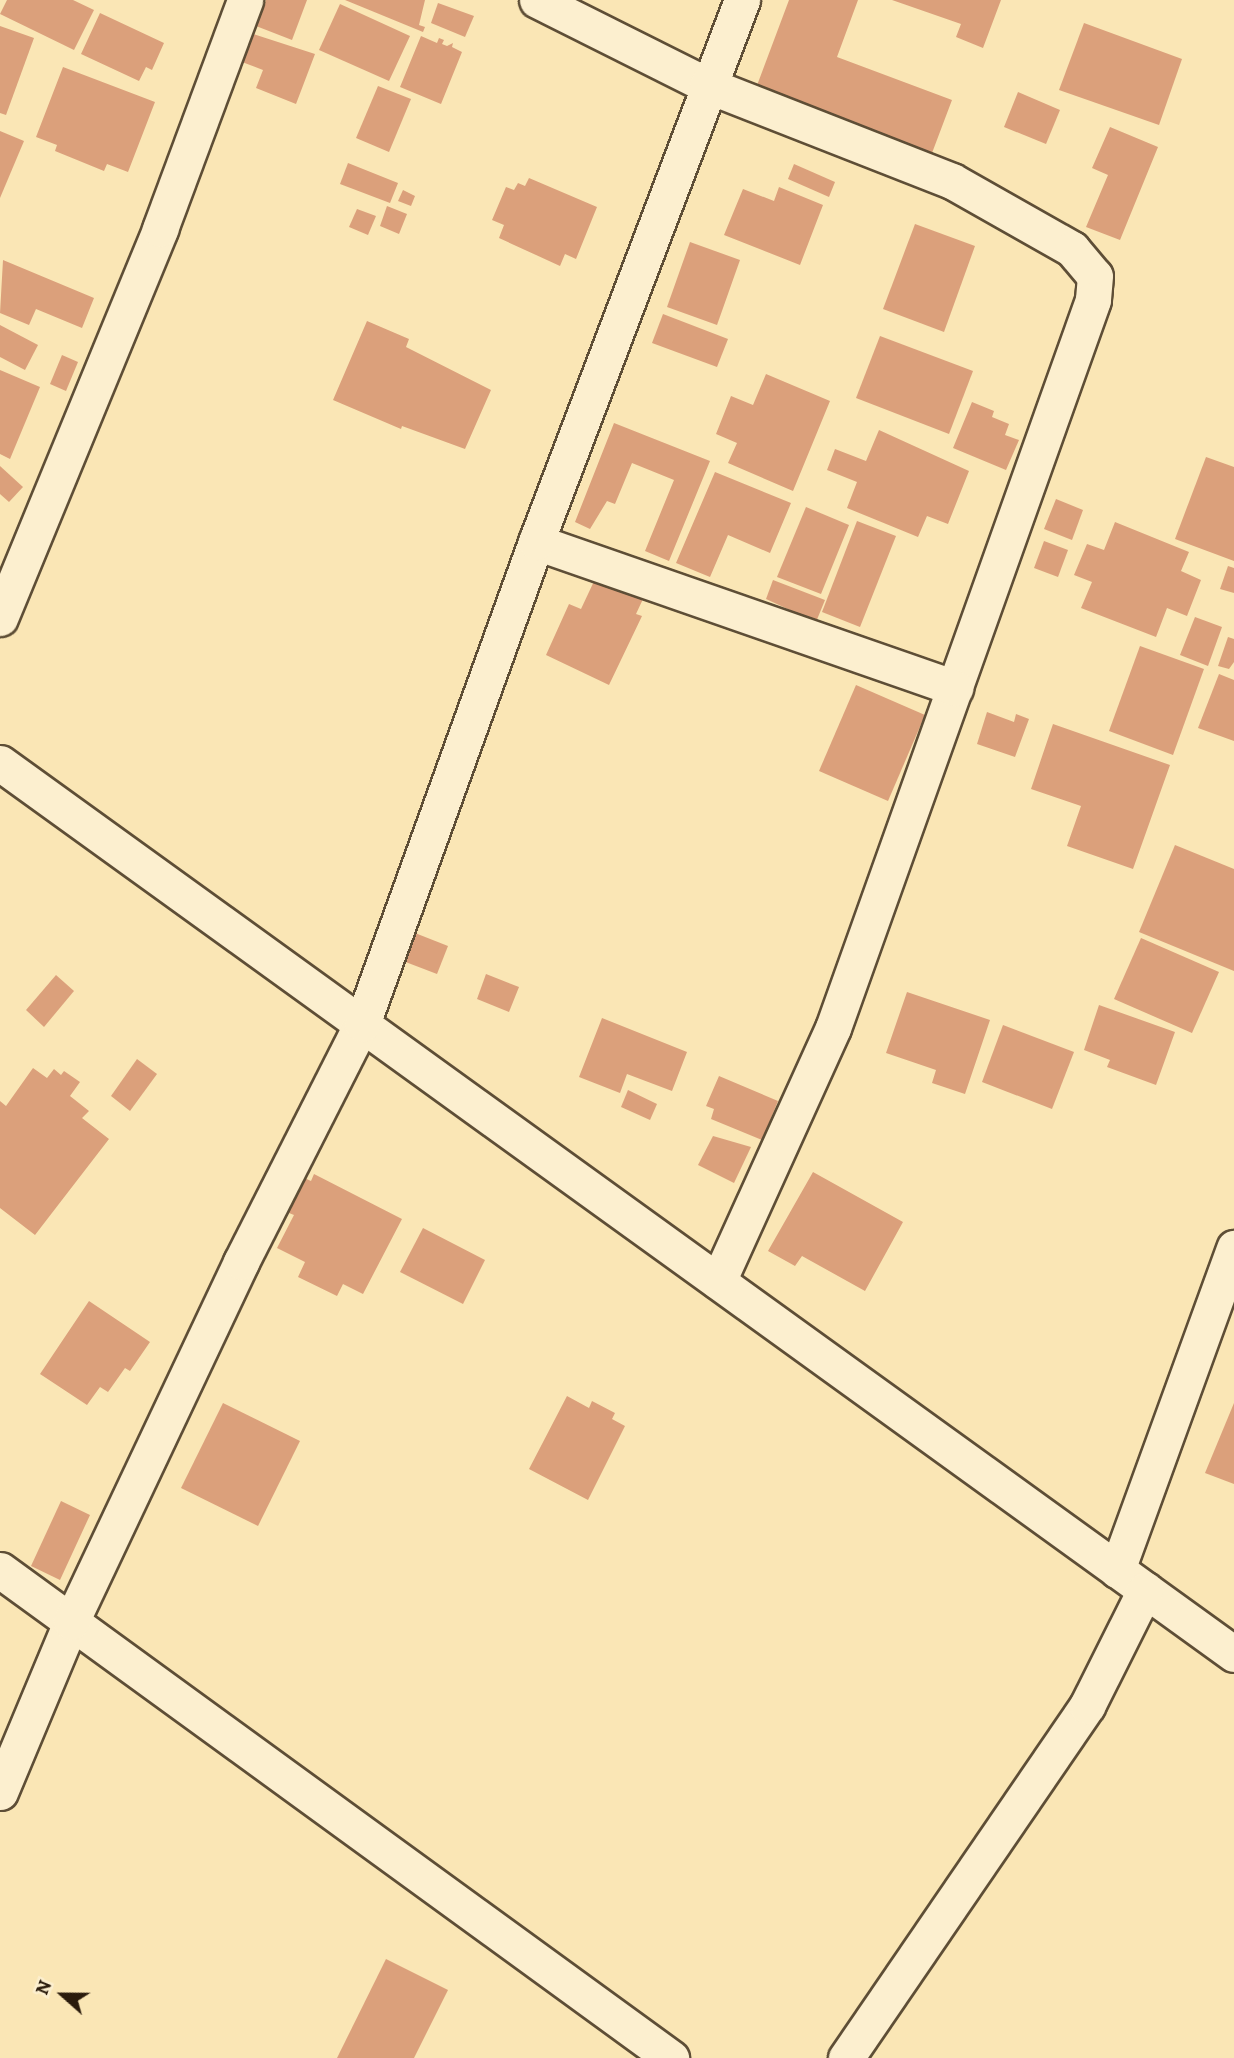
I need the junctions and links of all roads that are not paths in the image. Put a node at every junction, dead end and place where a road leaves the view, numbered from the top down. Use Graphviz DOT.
graph roads {
  1 [pos="246,0"];
  2 [pos="537,0"];
  3 [pos="743,0"];
  4 [pos="707,85"];
  5 [pos="536,542"];
  6 [pos="0,618"];
  7 [pos="955,688"];
  8 [pos="0,763"];
  9 [pos="362,1024"];
  10 [pos="1234,1248"];
  11 [pos="718,1281"];
  12 [pos="0,1570"];
  13 [pos="1117,1570"];
  14 [pos="1145,1590"];
  15 [pos="71,1622"];
  16 [pos="1234,1654"];
  17 [pos="0,1792"];
  18 [pos="671,2058"];
  19 [pos="846,2058"];
  1 -- 6 [label="street"];
  2 -- 4 [label="street"];
  3 -- 4 [label="street"];
  4 -- 5 [label="street"];
  4 -- 7 [label="street"];
  5 -- 7 [label="street"];
  5 -- 9 [label="street"];
  7 -- 11 [label="street"];
  8 -- 9 [label="street"];
  9 -- 11 [label="street"];
  9 -- 15 [label="street"];
  10 -- 13 [label="street"];
  11 -- 13 [label="street"];
  12 -- 15 [label="street"];
  13 -- 14 [label="street"];
  14 -- 16 [label="street"];
  14 -- 19 [label="street"];
  15 -- 17 [label="street"];
  15 -- 18 [label="street"];
}
